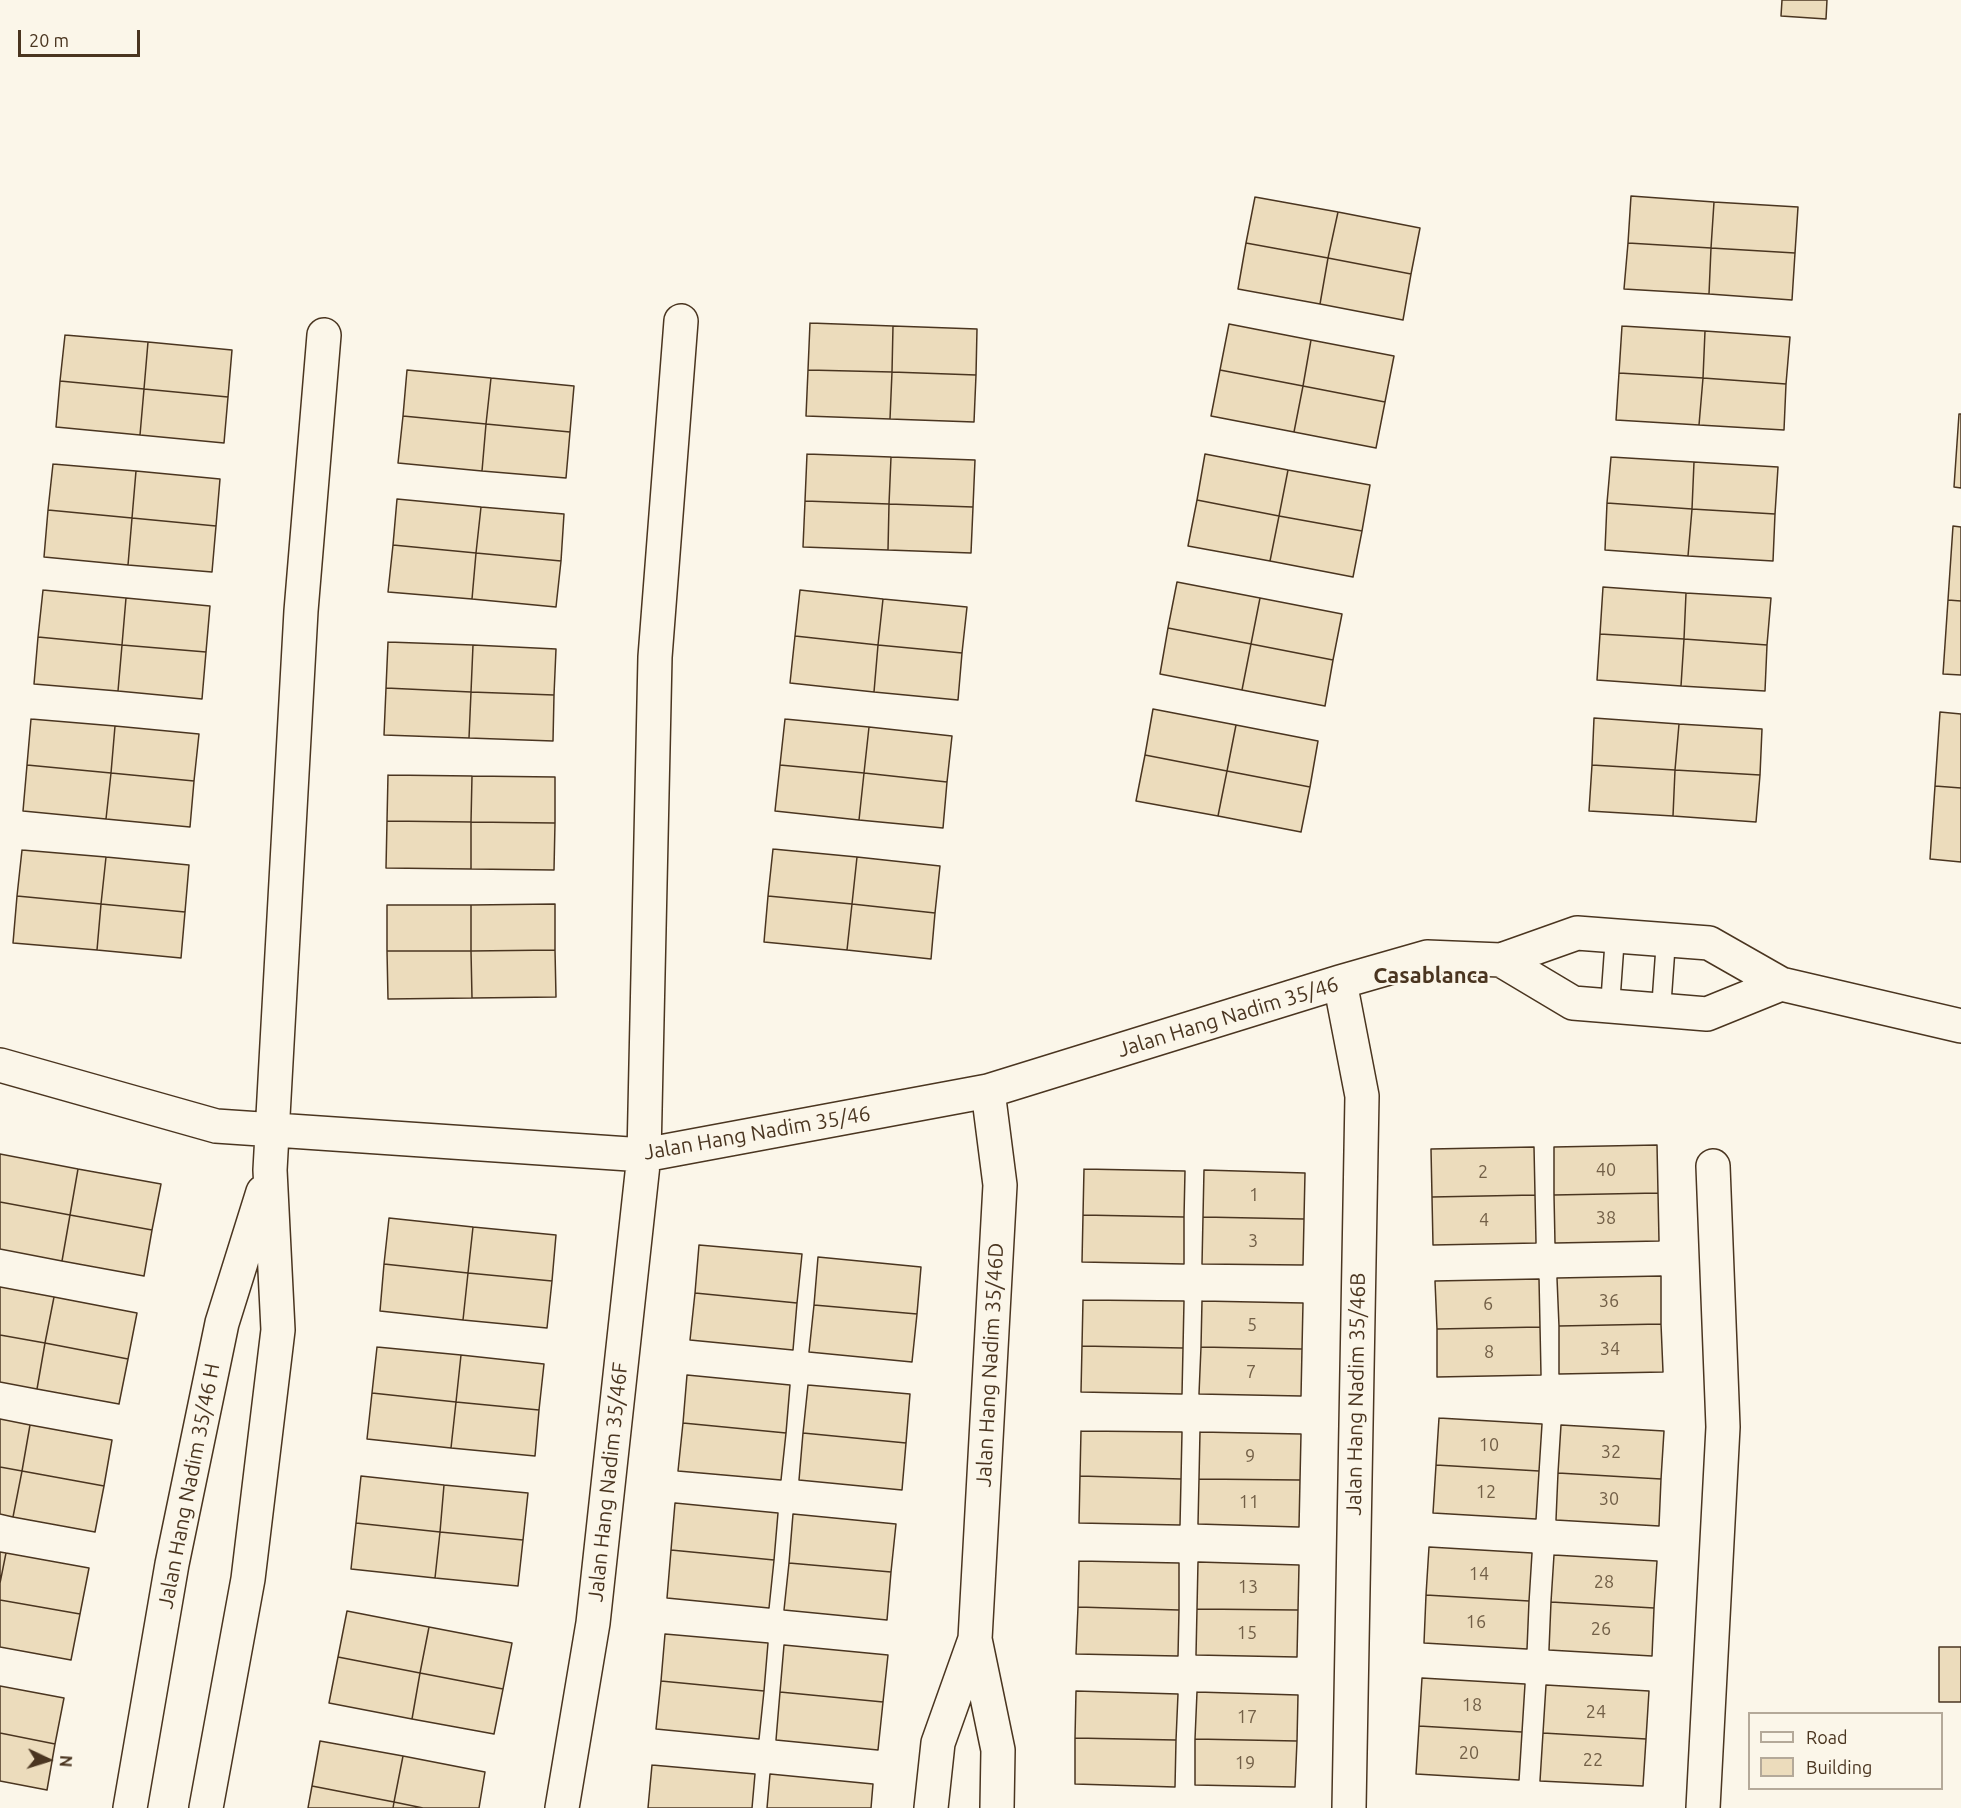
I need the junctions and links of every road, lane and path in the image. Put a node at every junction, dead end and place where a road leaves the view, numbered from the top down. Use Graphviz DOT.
graph roads {
  1 [pos="681,321"];
  2 [pos="324,335"];
  3 [pos="1615,936"];
  4 [pos="1666,939"];
  5 [pos="1501,960"];
  6 [pos="1340,982"];
  7 [pos="1781,984"];
  8 [pos="1610,1006"];
  9 [pos="1660,1010"];
  10 [pos="1961,1026"];
  11 [pos="0,1065"];
  12 [pos="988,1091"];
  13 [pos="272,1129"];
  14 [pos="644,1155"];
  15 [pos="1713,1166"];
  16 [pos="270,1170"];
  17 [pos="975,1639"];
  18 [pos="130,1808"];
  19 [pos="206,1808"];
  20 [pos="562,1808"];
  21 [pos="931,1808"];
  22 [pos="997,1808"];
  23 [pos="1349,1808"];
  24 [pos="1702,1808"];
  1 -- 14 [label="street, Jalan Hang Nadim 35/46F"];
  2 -- 13 [label="street, Jalan Hang Nadim 35/46 H"];
  3 -- 4 [label="street, Jalan Hang Nadim 35/46"];
  3 -- 5 [label="street, Jalan Hang Nadim 35/46"];
  3 -- 8 [label="lane"];
  4 -- 7 [label="street, Jalan Hang Nadim 35/46"];
  4 -- 9 [label="lane"];
  5 -- 6 [label="street, Jalan Hang Nadim 35/46"];
  5 -- 8 [label="street, Jalan Hang Nadim 35/46"];
  6 -- 12 [label="street, Jalan Hang Nadim 35/46"];
  6 -- 23 [label="street, Jalan Hang Nadim 35/46B"];
  7 -- 9 [label="street, Jalan Hang Nadim 35/46"];
  7 -- 10 [label="street, Jalan Hang Nadim 35/46"];
  8 -- 9 [label="street, Jalan Hang Nadim 35/46"];
  11 -- 13 [label="street, Jalan Hang Nadim 35/46"];
  12 -- 14 [label="street, Jalan Hang Nadim 35/46"];
  12 -- 17 [label="street, Jalan Hang Nadim 35/46D"];
  13 -- 14 [label="street, Jalan Hang Nadim 35/46"];
  13 -- 16 [label="street, Jalan Hang Nadim 35/46 H"];
  14 -- 20 [label="street, Jalan Hang Nadim 35/46F"];
  15 -- 24 [label="street"];
  16 -- 18 [label="street, Jalan Hang Nadim 35/46 H"];
  16 -- 19 [label="street, Jalan Hang Nadim 35/46 H"];
  17 -- 21 [label="street, Jalan Hang Nadim 35/46D"];
  17 -- 22 [label="street, Jalan Hang Nadim 35/46D"];
}
